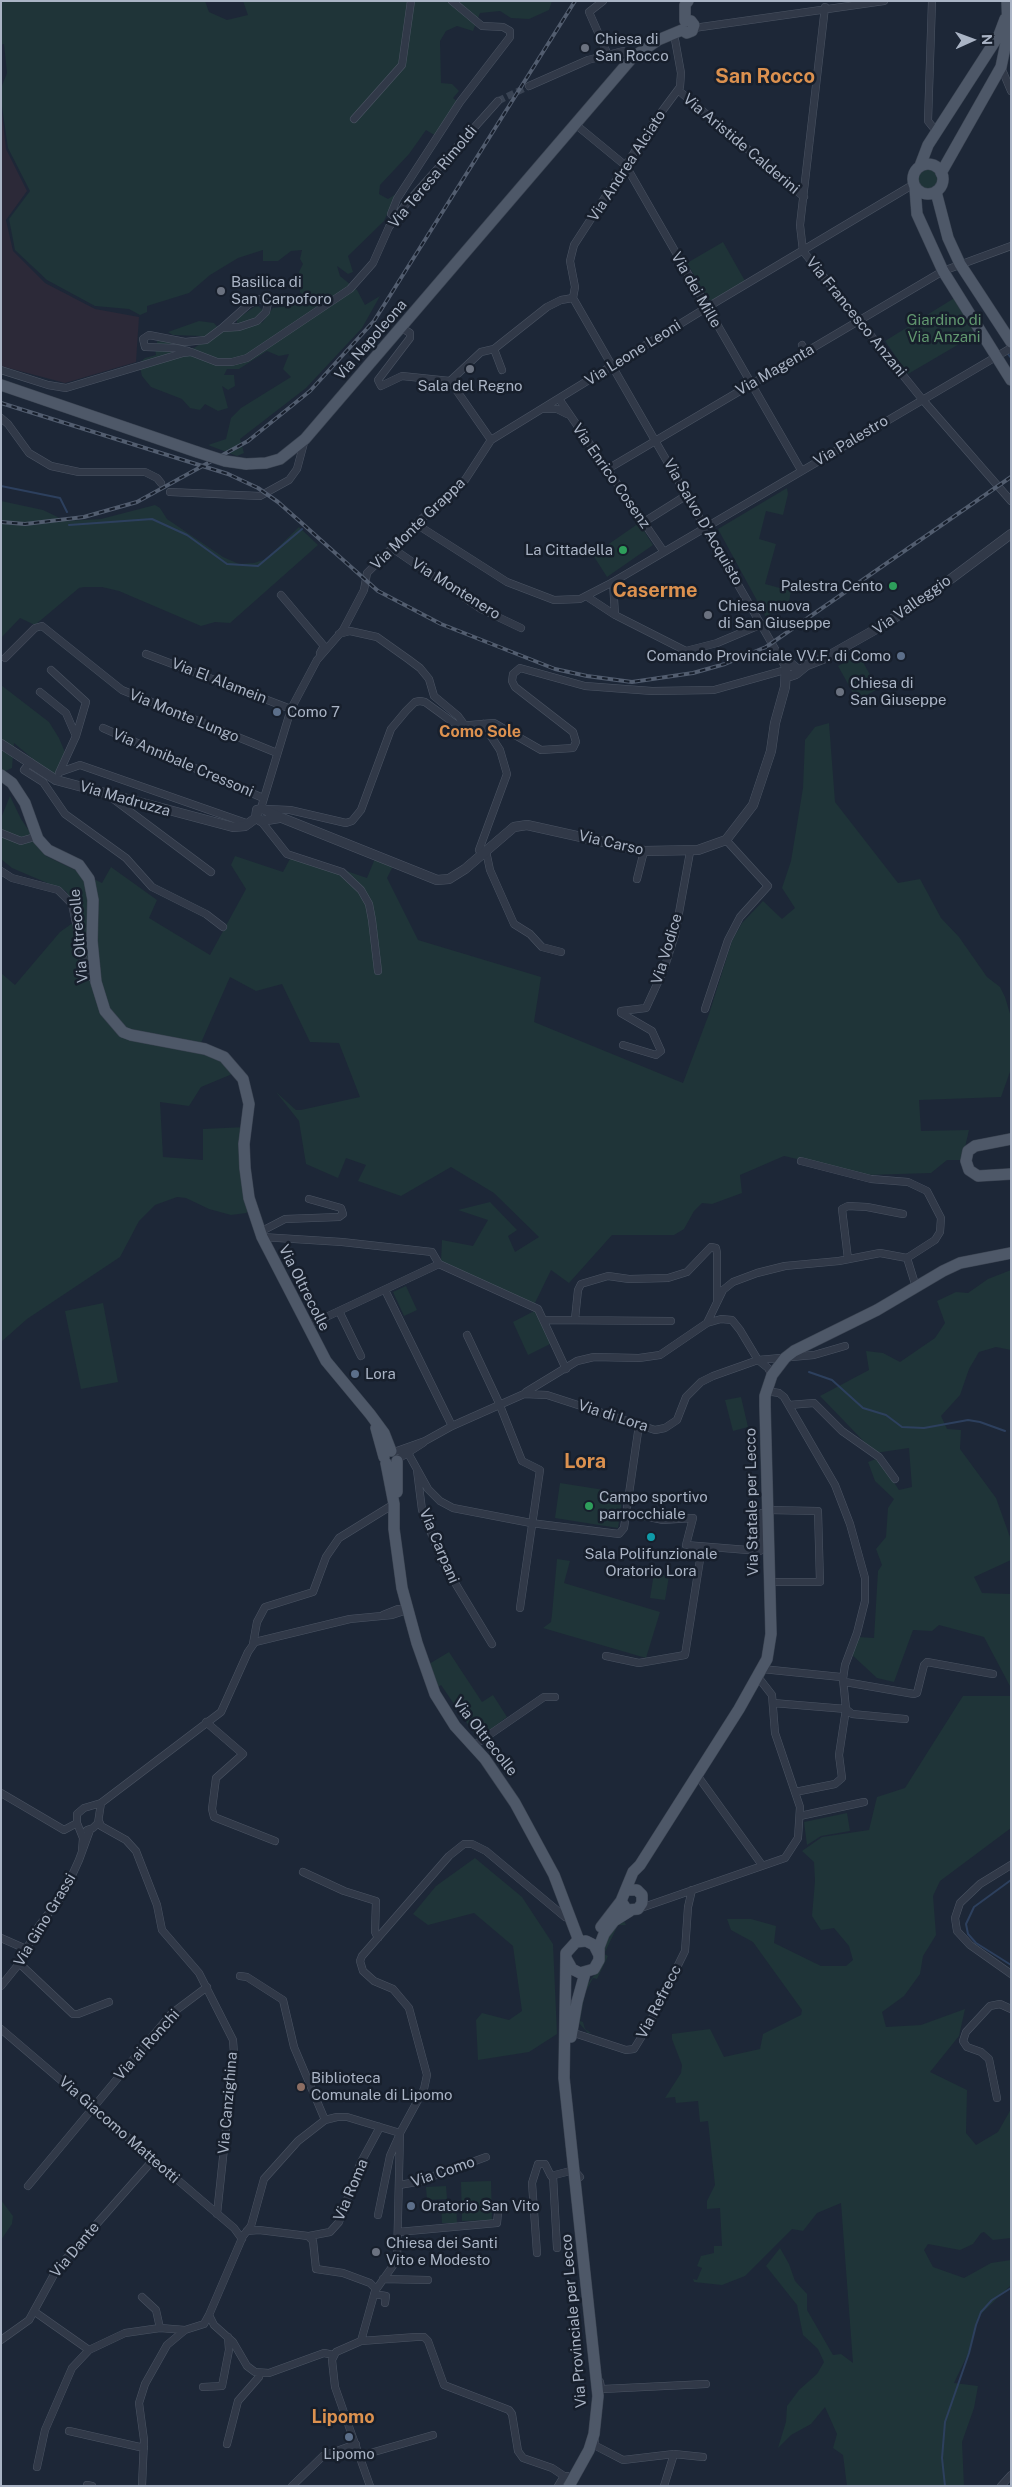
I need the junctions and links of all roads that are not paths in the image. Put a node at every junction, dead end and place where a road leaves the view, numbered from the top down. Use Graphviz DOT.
graph roads {
  1 [pos="410,1"];
  2 [pos="452,1"];
  3 [pos="603,1"];
  4 [pos="688,1"];
  5 [pos="694,1"];
  6 [pos="884,1"];
  7 [pos="932,1"];
  8 [pos="1007,6"];
  9 [pos="825,8"];
  10 [pos="687,27"];
  11 [pos="608,55"];
  12 [pos="984,57"];
  13 [pos="632,58"];
  14 [pos="1002,63"];
  15 [pos="529,86"];
  16 [pos="678,90"];
  17 [pos="1011,91"];
  18 [pos="498,101"];
  19 [pos="354,119"];
  20 [pos="575,124"];
  21 [pos="936,131"];
  22 [pos="626,166"];
  23 [pos="920,166"];
  24 [pos="942,173"];
  25 [pos="914,186"];
  26 [pos="936,192"];
  27 [pos="804,197"];
  28 [pos="396,218"];
  29 [pos="1011,246"];
  30 [pos="803,251"];
  31 [pos="960,264"];
  32 [pos="943,271"];
  33 [pos="573,298"];
  34 [pos="706,308"];
  35 [pos="860,320"];
  36 [pos="222,328"];
  37 [pos="402,328"];
  38 [pos="802,345"];
  39 [pos="1010,346"];
  40 [pos="494,349"];
  41 [pos="191,352"];
  42 [pos="806,352"];
  43 [pos="998,355"];
  44 [pos="612,365"];
  45 [pos="1,370"];
  46 [pos="502,370"];
  47 [pos="1011,380"];
  48 [pos="450,381"];
  49 [pos="751,383"];
  50 [pos="1,385"];
  51 [pos="559,399"];
  52 [pos="922,399"];
  53 [pos="542,410"];
  54 [pos="567,414"];
  55 [pos="1,418"];
  56 [pos="305,439"];
  57 [pos="491,440"];
  58 [pos="656,441"];
  59 [pos="606,470"];
  60 [pos="801,470"];
  61 [pos="161,483"];
  62 [pos="170,492"];
  63 [pos="687,495"];
  64 [pos="1011,501"];
  65 [pos="644,522"];
  66 [pos="416,524"];
  67 [pos="707,527"];
  68 [pos="1011,534"];
  69 [pos="392,548"];
  70 [pos="664,552"];
  71 [pos="613,582"];
  72 [pos="280,595"];
  73 [pos="586,596"];
  74 [pos="615,616"];
  75 [pos="762,624"];
  76 [pos="521,628"];
  77 [pos="339,634"];
  78 [pos="146,654"];
  79 [pos="5,658"];
  80 [pos="317,660"];
  81 [pos="51,670"];
  82 [pos="790,670"];
  83 [pos="40,692"];
  84 [pos="291,708"];
  85 [pos="483,724"];
  86 [pos="466,727"];
  87 [pos="103,728"];
  88 [pos="76,736"];
  89 [pos="1,744"];
  90 [pos="277,753"];
  91 [pos="30,762"];
  92 [pos="1,775"];
  93 [pos="58,776"];
  94 [pos="106,794"];
  95 [pos="263,798"];
  96 [pos="261,816"];
  97 [pos="1,833"];
  98 [pos="38,836"];
  99 [pos="726,840"];
  100 [pos="482,850"];
  101 [pos="644,851"];
  102 [pos="690,852"];
  103 [pos="1,871"];
  104 [pos="210,872"];
  105 [pos="637,879"];
  106 [pos="223,927"];
  107 [pos="561,952"];
  108 [pos="378,971"];
  109 [pos="96,982"];
  110 [pos="706,1008"];
  111 [pos="623,1045"];
  112 [pos="1011,1139"];
  113 [pos="801,1161"];
  114 [pos="1011,1174"];
  115 [pos="309,1199"];
  116 [pos="903,1214"];
  117 [pos="261,1235"];
  118 [pos="1011,1253"];
  119 [pos="907,1258"];
  120 [pos="848,1259"];
  121 [pos="439,1264"];
  122 [pos="916,1287"];
  123 [pos="385,1290"];
  124 [pos="717,1300"];
  125 [pos="339,1311"];
  126 [pos="574,1319"];
  127 [pos="544,1320"];
  128 [pos="671,1321"];
  129 [pos="707,1323"];
  130 [pos="307,1326"];
  131 [pos="467,1335"];
  132 [pos="845,1346"];
  133 [pos="361,1356"];
  134 [pos="785,1358"];
  135 [pos="758,1360"];
  136 [pos="566,1369"];
  137 [pos="772,1375"];
  138 [pos="766,1391"];
  139 [pos="524,1394"];
  140 [pos="499,1403"];
  141 [pos="789,1405"];
  142 [pos="639,1425"];
  143 [pos="452,1426"];
  144 [pos="425,1441"];
  145 [pos="767,1450"];
  146 [pos="394,1457"];
  147 [pos="416,1468"];
  148 [pos="895,1479"];
  149 [pos="394,1504"];
  150 [pos="768,1510"];
  151 [pos="626,1512"];
  152 [pos="531,1523"];
  153 [pos="702,1547"];
  154 [pos="770,1582"];
  155 [pos="520,1608"];
  156 [pos="407,1610"];
  157 [pos="253,1644"];
  158 [pos="492,1644"];
  159 [pos="606,1656"];
  160 [pos="760,1673"];
  161 [pos="993,1674"];
  162 [pos="845,1682"];
  163 [pos="555,1698"];
  164 [pos="773,1703"];
  165 [pos="846,1710"];
  166 [pos="904,1719"];
  167 [pos="206,1722"];
  168 [pos="473,1746"];
  169 [pos="697,1775"];
  170 [pos="795,1792"];
  171 [pos="1,1793"];
  172 [pos="864,1802"];
  173 [pos="101,1803"];
  174 [pos="90,1808"];
  175 [pos="800,1816"];
  176 [pos="97,1824"];
  177 [pos="78,1825"];
  178 [pos="275,1841"];
  179 [pos="82,1851"];
  180 [pos="762,1865"];
  181 [pos="1011,1865"];
  182 [pos="303,1872"];
  183 [pos="692,1890"];
  184 [pos="561,1892"];
  185 [pos="635,1892"];
  186 [pos="620,1901"];
  187 [pos="662,1902"];
  188 [pos="634,1910"];
  189 [pos="565,1916"];
  190 [pos="1,1938"];
  191 [pos="378,1938"];
  192 [pos="579,1943"];
  193 [pos="26,1949"];
  194 [pos="599,1955"];
  195 [pos="566,1960"];
  196 [pos="19,1963"];
  197 [pos="585,1973"];
  198 [pos="1011,1974"];
  199 [pos="240,1976"];
  200 [pos="1,1986"];
  201 [pos="207,1987"];
  202 [pos="109,2002"];
  203 [pos="1011,2009"];
  204 [pos="1,2029"];
  205 [pos="571,2032"];
  206 [pos="997,2098"];
  207 [pos="92,2108"];
  208 [pos="325,2120"];
  209 [pos="380,2127"];
  210 [pos="573,2132"];
  211 [pos="400,2133"];
  212 [pos="486,2156"];
  213 [pos="153,2160"];
  214 [pos="553,2176"];
  215 [pos="578,2178"];
  216 [pos="399,2185"];
  217 [pos="28,2186"];
  218 [pos="579,2212"];
  219 [pos="217,2214"];
  220 [pos="498,2214"];
  221 [pos="378,2216"];
  222 [pos="586,2223"];
  223 [pos="237,2231"];
  224 [pos="248,2231"];
  225 [pos="398,2232"];
  226 [pos="309,2236"];
  227 [pos="242,2239"];
  228 [pos="557,2248"];
  229 [pos="537,2253"];
  230 [pos="589,2273"];
  231 [pos="383,2279"];
  232 [pos="428,2280"];
  233 [pos="590,2287"];
  234 [pos="375,2291"];
  235 [pos="142,2297"];
  236 [pos="385,2302"];
  237 [pos="35,2312"];
  238 [pos="209,2315"];
  239 [pos="160,2328"];
  240 [pos="185,2330"];
  241 [pos="228,2337"];
  242 [pos="1,2340"];
  243 [pos="361,2341"];
  244 [pos="89,2350"];
  245 [pos="334,2355"];
  246 [pos="596,2368"];
  247 [pos="260,2373"];
  248 [pos="706,2384"];
  249 [pos="203,2387"];
  250 [pos="603,2389"];
  251 [pos="69,2430"];
  252 [pos="594,2431"];
  253 [pos="434,2436"];
  254 [pos="228,2444"];
  255 [pos="356,2444"];
  256 [pos="596,2446"];
  257 [pos="144,2448"];
  258 [pos="674,2454"];
  259 [pos="360,2456"];
  260 [pos="703,2457"];
  261 [pos="37,2467"];
  262 [pos="1011,2475"];
  263 [pos="566,2481"];
  264 [pos="142,2486"];
  265 [pos="292,2486"];
  266 [pos="370,2486"];
  267 [pos="558,2486"];
  268 [pos="576,2486"];
  269 [pos="664,2486"];
  270 [pos="1001,2486"];
  1 -- 19 [label="street"];
  2 -- 28 [label="street"];
  3 -- 11 [label="street"];
  4 -- 10 [label="main road"];
  5 -- 10 [label="main road"];
  6 -- 9 [label="street"];
  7 -- 21 [label="street"];
  8 -- 12 [label="main road"];
  8 -- 14 [label="main road"];
  9 -- 10 [label="street"];
  9 -- 27 [label="street, Via Francesco Anzani"];
  10 -- 13 [label="main road, Via Napoleona"];
  10 -- 16 [label="street"];
  11 -- 13 [label="street"];
  11 -- 15 [label="street"];
  12 -- 14 [label="street"];
  12 -- 21 [label="main road"];
  13 -- 20 [label="main road, Via Napoleona"];
  14 -- 17 [label="street"];
  14 -- 24 [label="main road"];
  16 -- 22 [label="street, Via Andrea Alciato"];
  16 -- 27 [label="street, Via Aristide Calderini"];
  18 -- 28 [label="street, Via Teresa Rimoldi"];
  20 -- 22 [label="street, Via dei Mille"];
  20 -- 37 [label="main road, Via Napoleona"];
  21 -- 23 [label="main road"];
  22 -- 33 [label="street, Via Andrea Alciato"];
  22 -- 34 [label="street, Via dei Mille"];
  23 -- 24 [label="main road"];
  23 -- 25 [label="main road"];
  24 -- 26 [label="main road"];
  25 -- 26 [label="main road"];
  25 -- 30 [label="street, Via Leone Leoni"];
  25 -- 32 [label="main road"];
  26 -- 31 [label="main road"];
  27 -- 30 [label="street, Via Francesco Anzani"];
  28 -- 41 [label="street, Via Teresa Rimoldi"];
  29 -- 31 [label="street, Via Magenta"];
  30 -- 34 [label="street, Via Leone Leoni"];
  30 -- 35 [label="street, Via Francesco Anzani"];
  31 -- 32 [label="street, Via Magenta"];
  31 -- 39 [label="main road"];
  32 -- 35 [label="street, Via Magenta"];
  32 -- 43 [label="main road"];
  33 -- 40 [label="street"];
  33 -- 44 [label="street, Via Salvo D'Acquisto"];
  34 -- 44 [label="street, Via Leone Leoni"];
  34 -- 49 [label="street, Via dei Mille"];
  35 -- 42 [label="street, Via Magenta"];
  35 -- 52 [label="street, Via Francesco Anzani"];
  36 -- 36 [label="street"];
  36 -- 41 [label="street, Via Teresa Rimoldi"];
  37 -- 48 [label="street"];
  37 -- 56 [label="main road, Via Napoleona"];
  38 -- 42 [label="street"];
  39 -- 43 [label="street, Via Palestro"];
  40 -- 46 [label="street"];
  40 -- 48 [label="street"];
  41 -- 45 [label="street"];
  42 -- 49 [label="street, Via Magenta"];
  43 -- 47 [label="main road"];
  43 -- 52 [label="street, Via Palestro"];
  44 -- 51 [label="street, Via Leone Leoni"];
  44 -- 58 [label="street, Via Salvo D'Acquisto"];
  48 -- 57 [label="street"];
  49 -- 58 [label="street, Via Magenta"];
  49 -- 60 [label="street, Via dei Mille"];
  50 -- 56 [label="main road, Via Napoleona, bridge"];
  51 -- 53 [label="street, Via Leone Leoni"];
  51 -- 54 [label="street, Via Enrico Cosenz"];
  52 -- 60 [label="street, Via Palestro"];
  52 -- 64 [label="street, Via Francesco Anzani"];
  53 -- 54 [label="street"];
  53 -- 57 [label="street, Via Leone Leoni"];
  54 -- 59 [label="street, Via Enrico Cosenz"];
  55 -- 61 [label="street"];
  56 -- 62 [label="street"];
  57 -- 66 [label="street, Via Monte Grappa"];
  58 -- 59 [label="street, Via Magenta"];
  58 -- 63 [label="street, Via Salvo D'Acquisto"];
  59 -- 65 [label="street, Via Enrico Cosenz"];
  60 -- 67 [label="street, Via Palestro"];
  63 -- 65 [label="street"];
  63 -- 67 [label="street, Via Salvo D'Acquisto"];
  65 -- 70 [label="street, Via Enrico Cosenz"];
  66 -- 69 [label="street, Via Monte Grappa"];
  66 -- 73 [label="street, Via Palestro"];
  67 -- 70 [label="street, Via Palestro"];
  67 -- 75 [label="street, Via Salvo D'Acquisto"];
  68 -- 82 [label="street, Via Valleggio"];
  69 -- 76 [label="street, Via Montenero"];
  69 -- 77 [label="street, Via Monte Grappa"];
  70 -- 71 [label="street, Via Palestro"];
  71 -- 73 [label="street, Via Palestro"];
  71 -- 74 [label="street"];
  72 -- 80 [label="street"];
  73 -- 74 [label="street"];
  74 -- 75 [label="street"];
  75 -- 82 [label="street, Via Salvo D'Acquisto"];
  77 -- 80 [label="street, Via Monte Grappa"];
  77 -- 86 [label="street"];
  78 -- 84 [label="street, Via El Alamein"];
  79 -- 90 [label="street, Via Monte Lungo"];
  80 -- 84 [label="street, Via Monte Grappa"];
  81 -- 88 [label="street"];
  82 -- 85 [label="street"];
  82 -- 99 [label="street"];
  83 -- 88 [label="street"];
  84 -- 90 [label="street, Via Monte Grappa"];
  85 -- 86 [label="street"];
  85 -- 100 [label="street"];
  86 -- 96 [label="street"];
  87 -- 95 [label="street, Via Annibale Cressoni"];
  88 -- 93 [label="street"];
  89 -- 91 [label="street, Via Madruzza"];
  90 -- 95 [label="street, Via Monte Grappa"];
  91 -- 93 [label="street, Via Madruzza"];
  91 -- 106 [label="street"];
  92 -- 98 [label="main road, Via Oltrecolle"];
  93 -- 94 [label="street, Via Madruzza"];
  93 -- 96 [label="street"];
  94 -- 96 [label="street, Via Madruzza"];
  94 -- 104 [label="street"];
  95 -- 96 [label="street, Via Monte Grappa"];
  96 -- 100 [label="street, Via Carso"];
  96 -- 108 [label="street"];
  97 -- 98 [label="street"];
  98 -- 109 [label="main road, Via Oltrecolle"];
  99 -- 102 [label="street, Via Carso"];
  99 -- 110 [label="street"];
  100 -- 101 [label="street, Via Carso"];
  100 -- 107 [label="street"];
  101 -- 102 [label="street, Via Carso"];
  101 -- 105 [label="street"];
  102 -- 111 [label="street, Via Vodice"];
  103 -- 109 [label="street"];
  109 -- 117 [label="main road, Via Oltrecolle"];
  112 -- 114 [label="main road"];
  113 -- 119 [label="street"];
  115 -- 117 [label="street"];
  116 -- 120 [label="street"];
  117 -- 121 [label="street"];
  117 -- 130 [label="main road, Via Oltrecolle"];
  118 -- 122 [label="main road, Via Statale per Lecco"];
  119 -- 120 [label="street"];
  119 -- 122 [label="street"];
  120 -- 124 [label="street"];
  121 -- 123 [label="street"];
  121 -- 127 [label="street"];
  122 -- 134 [label="main road, Via Statale per Lecco"];
  123 -- 125 [label="street"];
  123 -- 143 [label="street"];
  124 -- 126 [label="street"];
  124 -- 129 [label="street"];
  125 -- 130 [label="street"];
  125 -- 133 [label="street"];
  126 -- 127 [label="street"];
  126 -- 128 [label="street"];
  127 -- 136 [label="street"];
  129 -- 135 [label="street"];
  129 -- 136 [label="street"];
  130 -- 146 [label="main road, Via Oltrecolle"];
  131 -- 140 [label="street"];
  132 -- 134 [label="street, Via di Lora"];
  134 -- 135 [label="street, Via di Lora"];
  134 -- 137 [label="main road, Via Statale per Lecco"];
  135 -- 137 [label="street"];
  135 -- 142 [label="street, Via di Lora"];
  136 -- 139 [label="street"];
  137 -- 138 [label="main road, Via Statale per Lecco"];
  138 -- 141 [label="street"];
  138 -- 145 [label="main road, Via Statale per Lecco"];
  139 -- 140 [label="street, Via di Lora"];
  139 -- 142 [label="street, Via di Lora"];
  140 -- 143 [label="street, Via di Lora"];
  140 -- 152 [label="street"];
  141 -- 148 [label="street"];
  141 -- 162 [label="street"];
  142 -- 151 [label="street"];
  143 -- 144 [label="street, Via di Lora"];
  144 -- 146 [label="street, Via di Lora"];
  144 -- 146 [label="street, Via di Lora"];
  145 -- 150 [label="main road, Via Statale per Lecco"];
  145 -- 153 [label="street"];
  146 -- 147 [label="street"];
  146 -- 149 [label="main road, Via Oltrecolle"];
  147 -- 152 [label="street"];
  147 -- 158 [label="street, Via Carpani"];
  149 -- 156 [label="main road, Via Oltrecolle"];
  149 -- 157 [label="street"];
  150 -- 154 [label="main road, Via Statale per Lecco"];
  150 -- 154 [label="street"];
  151 -- 152 [label="street"];
  151 -- 153 [label="street"];
  152 -- 155 [label="street"];
  153 -- 159 [label="street"];
  154 -- 160 [label="main road, Via Statale per Lecco"];
  156 -- 157 [label="street"];
  156 -- 168 [label="main road, Via Oltrecolle"];
  157 -- 167 [label="street"];
  160 -- 162 [label="street"];
  160 -- 164 [label="street"];
  160 -- 169 [label="main road, Via Statale per Lecco"];
  161 -- 162 [label="street"];
  162 -- 165 [label="street"];
  163 -- 168 [label="street"];
  164 -- 165 [label="street"];
  164 -- 170 [label="street"];
  165 -- 166 [label="street"];
  165 -- 170 [label="street"];
  167 -- 173 [label="street"];
  167 -- 178 [label="street"];
  168 -- 184 [label="main road, Via Oltrecolle"];
  169 -- 180 [label="street"];
  169 -- 185 [label="main road, Via Statale per Lecco"];
  170 -- 175 [label="street"];
  171 -- 177 [label="street"];
  172 -- 175 [label="street"];
  173 -- 174 [label="street"];
  173 -- 176 [label="street, Via Gino Grassi"];
  174 -- 176 [label="street"];
  174 -- 177 [label="street"];
  175 -- 180 [label="street"];
  176 -- 177 [label="street"];
  176 -- 179 [label="street, Via Gino Grassi"];
  176 -- 201 [label="street, Via Canzighina"];
  177 -- 179 [label="street, Via Gino Grassi"];
  179 -- 193 [label="street, Via Gino Grassi"];
  180 -- 183 [label="street"];
  181 -- 198 [label="street"];
  182 -- 191 [label="street"];
  183 -- 187 [label="street"];
  183 -- 205 [label="street, Via Refrecc"];
  184 -- 189 [label="main road, Via Oltrecolle"];
  184 -- 192 [label="main road, Via Oltrecolle"];
  185 -- 186 [label="main road"];
  185 -- 187 [label="street"];
  185 -- 188 [label="main road, Via Statale per Lecco"];
  186 -- 188 [label="main road"];
  186 -- 192 [label="main road"];
  187 -- 188 [label="street"];
  188 -- 194 [label="main road"];
  189 -- 191 [label="street"];
  189 -- 192 [label="main road, Via Oltrecolle"];
  190 -- 193 [label="street"];
  191 -- 211 [label="street"];
  192 -- 194 [label="main road"];
  192 -- 195 [label="main road"];
  193 -- 196 [label="street, Via Gino Grassi"];
  194 -- 197 [label="main road"];
  195 -- 197 [label="main road"];
  195 -- 210 [label="main road, Via Provinciale per Lecco"];
  196 -- 200 [label="street, Via Gino Grassi"];
  196 -- 202 [label="street"];
  197 -- 205 [label="main road, Via Provinciale per Lecco"];
  199 -- 208 [label="street"];
  201 -- 207 [label="street, Via ai Ronchi"];
  201 -- 219 [label="street, Via Canzighina"];
  203 -- 206 [label="street"];
  204 -- 207 [label="street, Via Giacomo Matteotti"];
  205 -- 210 [label="main road, Via Provinciale per Lecco"];
  207 -- 213 [label="street, Via Giacomo Matteotti"];
  207 -- 217 [label="street, Via ai Ronchi"];
  208 -- 209 [label="street"];
  208 -- 224 [label="street"];
  209 -- 211 [label="street"];
  209 -- 226 [label="street, Via Roma"];
  210 -- 215 [label="main road, Via Provinciale per Lecco"];
  211 -- 216 [label="street"];
  211 -- 221 [label="street"];
  212 -- 216 [label="street, Via Como"];
  213 -- 219 [label="street, Via Giacomo Matteotti"];
  213 -- 237 [label="street, Via Dante"];
  214 -- 215 [label="street"];
  214 -- 228 [label="street"];
  214 -- 229 [label="street"];
  215 -- 218 [label="main road, Via Provinciale per Lecco"];
  215 -- 222 [label="main road, Via Provinciale per Lecco"];
  216 -- 225 [label="street"];
  218 -- 222 [label="street"];
  218 -- 230 [label="main road, Via Provinciale per Lecco"];
  219 -- 223 [label="street, Via Giacomo Matteotti"];
  220 -- 225 [label="street"];
  222 -- 230 [label="main road, Via Provinciale per Lecco"];
  223 -- 224 [label="street"];
  223 -- 227 [label="street, Via Giacomo Matteotti"];
  224 -- 226 [label="street"];
  224 -- 227 [label="street"];
  225 -- 231 [label="street"];
  226 -- 234 [label="street"];
  227 -- 238 [label="street"];
  230 -- 233 [label="main road, Via Provinciale per Lecco"];
  231 -- 232 [label="street"];
  231 -- 234 [label="street"];
  233 -- 246 [label="main road, Via Provinciale per Lecco"];
  233 -- 250 [label="main road, Via Provinciale per Lecco"];
  234 -- 236 [label="street"];
  234 -- 243 [label="street"];
  235 -- 239 [label="street"];
  237 -- 242 [label="street, Via Dante"];
  237 -- 244 [label="street"];
  238 -- 240 [label="street"];
  238 -- 241 [label="street"];
  239 -- 240 [label="street"];
  239 -- 244 [label="street"];
  240 -- 257 [label="street"];
  241 -- 247 [label="street"];
  241 -- 249 [label="street"];
  243 -- 245 [label="street"];
  243 -- 263 [label="street"];
  244 -- 261 [label="street"];
  245 -- 247 [label="street"];
  245 -- 255 [label="street"];
  246 -- 250 [label="street"];
  246 -- 252 [label="main road, Via Provinciale per Lecco"];
  247 -- 254 [label="street"];
  248 -- 250 [label="street"];
  250 -- 256 [label="main road, Via Provinciale per Lecco"];
  251 -- 257 [label="street"];
  252 -- 256 [label="street"];
  252 -- 263 [label="main road, Via Provinciale per Lecco"];
  253 -- 259 [label="street"];
  255 -- 259 [label="street"];
  255 -- 265 [label="street"];
  256 -- 258 [label="street"];
  256 -- 268 [label="main road, Via Provinciale per Lecco"];
  257 -- 264 [label="street"];
  258 -- 260 [label="street"];
  258 -- 269 [label="street"];
  259 -- 266 [label="street"];
  262 -- 270 [label="street"];
  263 -- 267 [label="street"];
}
